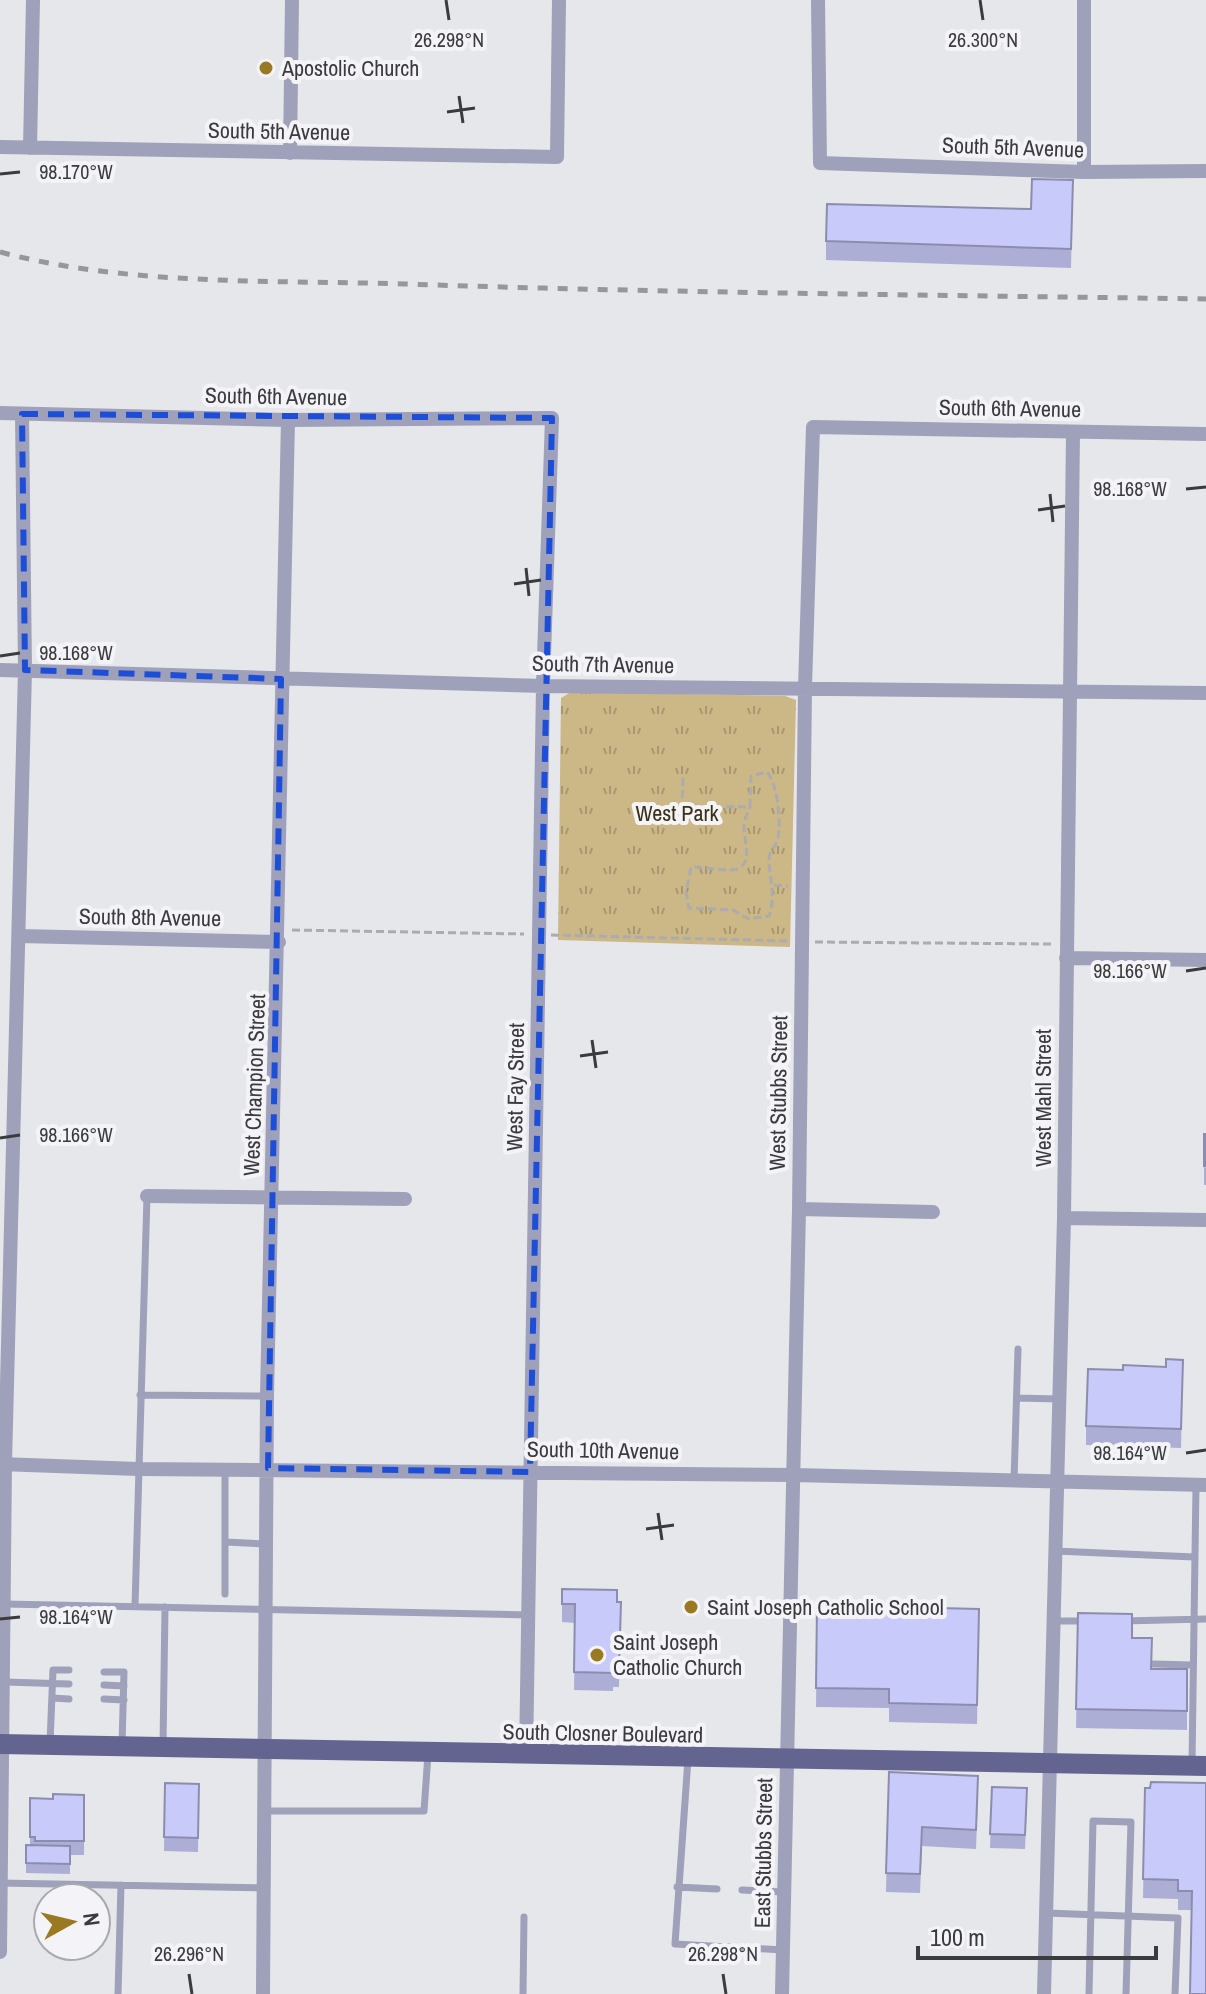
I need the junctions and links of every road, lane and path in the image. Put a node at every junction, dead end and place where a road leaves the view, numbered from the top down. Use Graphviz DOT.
graph roads {
  1 [pos="33,0"];
  2 [pos="292,0"];
  3 [pos="559,0"];
  4 [pos="818,0"];
  5 [pos="1084,0"];
  6 [pos="0,147"];
  7 [pos="30,148"];
  8 [pos="290,153"];
  9 [pos="1206,171"];
  10 [pos="1084,172"];
  11 [pos="0,413"];
  12 [pos="22,414"];
  13 [pos="552,418"];
  14 [pos="288,420"];
  15 [pos="813,427"];
  16 [pos="1073,432"];
  17 [pos="1206,434"];
  18 [pos="0,670"];
  19 [pos="25,670"];
  20 [pos="281,679"];
  21 [pos="543,686"];
  22 [pos="805,688"];
  23 [pos="1069,692"];
  24 [pos="1206,693"];
  25 [pos="683,778"];
  26 [pos="750,807"];
  27 [pos="774,885"];
  28 [pos="788,886"];
  29 [pos="300,931"];
  30 [pos="523,934"];
  31 [pos="560,935"];
  32 [pos="20,936"];
  33 [pos="787,941"];
  34 [pos="279,942"];
  35 [pos="821,942"];
  36 [pos="1050,944"];
  37 [pos="1066,958"];
  38 [pos="1206,960"];
  39 [pos="147,1196"];
  40 [pos="272,1199"];
  41 [pos="405,1199"];
  42 [pos="799,1209"];
  43 [pos="933,1212"];
  44 [pos="1064,1218"];
  45 [pos="1206,1220"];
  46 [pos="1018,1349"];
  47 [pos="140,1395"];
  48 [pos="267,1396"];
  49 [pos="1017,1398"];
  50 [pos="1060,1399"];
  51 [pos="3,1464"];
  52 [pos="225,1468"];
  53 [pos="268,1468"];
  54 [pos="138,1469"];
  55 [pos="530,1472"];
  56 [pos="794,1475"];
  57 [pos="1014,1481"];
  58 [pos="1057,1482"];
  59 [pos="1201,1485"];
  60 [pos="225,1542"];
  61 [pos="266,1544"];
  62 [pos="1055,1551"];
  63 [pos="1194,1557"];
  64 [pos="225,1594"];
  65 [pos="5,1604"];
  66 [pos="135,1606"];
  67 [pos="165,1607"];
  68 [pos="265,1608"];
  69 [pos="528,1615"];
  70 [pos="1206,1619"];
  71 [pos="1193,1620"];
  72 [pos="1053,1621"];
  73 [pos="1100,1621"];
  74 [pos="1115,1621"];
  75 [pos="165,1637"];
  76 [pos="158,1644"];
  77 [pos="158,1664"];
  78 [pos="1153,1664"];
  79 [pos="1192,1665"];
  80 [pos="69,1670"];
  81 [pos="104,1672"];
  82 [pos="165,1673"];
  83 [pos="5,1682"];
  84 [pos="52,1684"];
  85 [pos="69,1684"];
  86 [pos="104,1685"];
  87 [pos="124,1686"];
  88 [pos="52,1698"];
  89 [pos="69,1699"];
  90 [pos="104,1699"];
  91 [pos="124,1700"];
  92 [pos="2,1744"];
  93 [pos="50,1745"];
  94 [pos="122,1747"];
  95 [pos="163,1748"];
  96 [pos="265,1751"];
  97 [pos="428,1754"];
  98 [pos="526,1756"];
  99 [pos="688,1759"];
  100 [pos="786,1761"];
  101 [pos="1048,1765"];
  102 [pos="1199,1766"];
  103 [pos="2,1807"];
  104 [pos="264,1811"];
  105 [pos="121,1885"];
  106 [pos="677,1887"];
  107 [pos="264,1888"];
  108 [pos="717,1889"];
  109 [pos="1,1890"];
  110 [pos="742,1890"];
  111 [pos="784,1892"];
  112 [pos="1046,1913"];
  113 [pos="1091,1915"];
  114 [pos="1127,1916"];
  115 [pos="524,1917"];
  116 [pos="0,1934"];
  117 [pos="783,1950"];
  118 [pos="0,1952"];
  119 [pos="118,1994"];
  120 [pos="263,1994"];
  121 [pos="523,1994"];
  122 [pos="782,1994"];
  123 [pos="1044,1994"];
  124 [pos="1089,1994"];
  125 [pos="1126,1994"];
  126 [pos="1175,1994"];
  1 -- 7 [label="street"];
  2 -- 8 [label="street"];
  3 -- 8 [label="street, South 5th Avenue"];
  4 -- 10 [label="street, South 5th Avenue"];
  5 -- 10 [label="street"];
  6 -- 7 [label="street, South 5th Avenue"];
  7 -- 8 [label="street, South 5th Avenue"];
  9 -- 10 [label="street, South 5th Avenue"];
  11 -- 12 [label="street, South 6th Avenue"];
  12 -- 14 [label="street, South 6th Avenue"];
  12 -- 19 [label="street"];
  13 -- 14 [label="street, South 6th Avenue"];
  13 -- 21 [label="street, West Fay Street"];
  14 -- 20 [label="street, West Champion Street"];
  15 -- 16 [label="street, South 6th Avenue"];
  15 -- 22 [label="street, West Stubbs Street"];
  16 -- 17 [label="street, South 6th Avenue"];
  16 -- 23 [label="street, West Mahl Street"];
  18 -- 19 [label="street, South 7th Avenue"];
  19 -- 20 [label="street, South 7th Avenue"];
  19 -- 32 [label="street"];
  20 -- 21 [label="street, South 7th Avenue"];
  20 -- 34 [label="street, West Champion Street"];
  21 -- 22 [label="street, South 7th Avenue"];
  21 -- 55 [label="street, West Fay Street"];
  22 -- 23 [label="street, South 7th Avenue"];
  22 -- 42 [label="street, West Stubbs Street"];
  23 -- 24 [label="street, South 7th Avenue"];
  23 -- 37 [label="street, West Mahl Street"];
  25 -- 26 [label="path"];
  26 -- 27 [label="path"];
  26 -- 27 [label="path"];
  27 -- 28 [label="path"];
  29 -- 30 [label="path"];
  31 -- 33 [label="path"];
  32 -- 34 [label="street, South 8th Avenue"];
  32 -- 51 [label="street"];
  34 -- 40 [label="street, West Champion Street"];
  35 -- 36 [label="path"];
  37 -- 38 [label="street"];
  37 -- 44 [label="street, West Mahl Street"];
  39 -- 40 [label="street"];
  39 -- 47 [label="lane"];
  40 -- 41 [label="street"];
  40 -- 48 [label="street, West Champion Street"];
  42 -- 43 [label="street"];
  42 -- 56 [label="street, West Stubbs Street"];
  44 -- 45 [label="street"];
  44 -- 50 [label="street, West Mahl Street"];
  46 -- 49 [label="lane"];
  47 -- 48 [label="lane"];
  47 -- 54 [label="lane"];
  48 -- 53 [label="street, West Champion Street"];
  49 -- 50 [label="lane"];
  49 -- 57 [label="lane"];
  50 -- 58 [label="street, West Mahl Street"];
  51 -- 54 [label="street, South 10th Avenue"];
  51 -- 65 [label="street"];
  52 -- 53 [label="street, South 10th Avenue"];
  52 -- 54 [label="street, South 10th Avenue"];
  52 -- 60 [label="lane"];
  53 -- 55 [label="street, South 10th Avenue"];
  53 -- 61 [label="street, West Champion Street"];
  54 -- 66 [label="lane"];
  55 -- 56 [label="street, South 10th Avenue"];
  55 -- 69 [label="street, West Fay Street"];
  56 -- 57 [label="street, South 10th Avenue"];
  56 -- 100 [label="street, West Stubbs Street"];
  57 -- 58 [label="street, South 10th Avenue"];
  58 -- 59 [label="street, South 10th Avenue"];
  58 -- 62 [label="street, West Mahl Street"];
  59 -- 63 [label="lane"];
  60 -- 61 [label="lane"];
  60 -- 64 [label="lane"];
  61 -- 68 [label="street, West Champion Street"];
  62 -- 63 [label="lane"];
  62 -- 72 [label="street, West Mahl Street"];
  63 -- 71 [label="lane"];
  65 -- 66 [label="lane"];
  65 -- 83 [label="street"];
  66 -- 67 [label="lane"];
  67 -- 68 [label="lane"];
  67 -- 75 [label="lane"];
  68 -- 69 [label="lane"];
  68 -- 96 [label="street, West Champion Street"];
  69 -- 98 [label="street, West Fay Street"];
  70 -- 71 [label="lane"];
  71 -- 74 [label="lane"];
  71 -- 79 [label="lane"];
  72 -- 73 [label="lane"];
  72 -- 101 [label="street, West Mahl Street"];
  75 -- 76 [label="lane"];
  75 -- 82 [label="lane"];
  77 -- 82 [label="lane"];
  78 -- 79 [label="lane"];
  79 -- 102 [label="lane"];
  80 -- 84 [label="lane"];
  81 -- 87 [label="lane"];
  82 -- 95 [label="lane"];
  83 -- 84 [label="lane"];
  83 -- 92 [label="street"];
  84 -- 85 [label="lane"];
  84 -- 88 [label="lane"];
  86 -- 87 [label="lane"];
  87 -- 91 [label="lane"];
  88 -- 89 [label="lane"];
  88 -- 93 [label="lane"];
  90 -- 91 [label="lane"];
  91 -- 94 [label="lane"];
  92 -- 93 [label="main road, South Closner Boulevard"];
  92 -- 103 [label="street"];
  93 -- 94 [label="main road, South Closner Boulevard"];
  94 -- 95 [label="main road, South Closner Boulevard"];
  95 -- 96 [label="main road, South Closner Boulevard"];
  96 -- 97 [label="main road, South Closner Boulevard"];
  96 -- 104 [label="street, West Champion Street"];
  97 -- 98 [label="main road, South Closner Boulevard"];
  97 -- 104 [label="lane"];
  98 -- 99 [label="main road, South Closner Boulevard"];
  99 -- 100 [label="main road, South Closner Boulevard"];
  99 -- 106 [label="lane"];
  100 -- 101 [label="main road, South Closner Boulevard"];
  100 -- 111 [label="street, East Stubbs Street"];
  101 -- 102 [label="main road, South Closner Boulevard"];
  101 -- 112 [label="street, West Mahl Street"];
  103 -- 109 [label="street"];
  104 -- 107 [label="street, West Champion Street"];
  105 -- 107 [label="lane"];
  105 -- 109 [label="lane"];
  105 -- 119 [label="lane"];
  106 -- 108 [label="lane"];
  106 -- 117 [label="lane"];
  107 -- 120 [label="street, West Champion Street"];
  109 -- 116 [label="street"];
  110 -- 111 [label="lane"];
  111 -- 117 [label="street, East Stubbs Street"];
  112 -- 113 [label="lane"];
  112 -- 123 [label="street, West Mahl Street"];
  113 -- 114 [label="lane"];
  113 -- 114 [label="lane"];
  113 -- 124 [label="lane"];
  114 -- 125 [label="lane"];
  114 -- 126 [label="lane"];
  115 -- 121 [label="lane"];
  116 -- 118 [label="street"];
  117 -- 122 [label="street, East Stubbs Street"];
}
